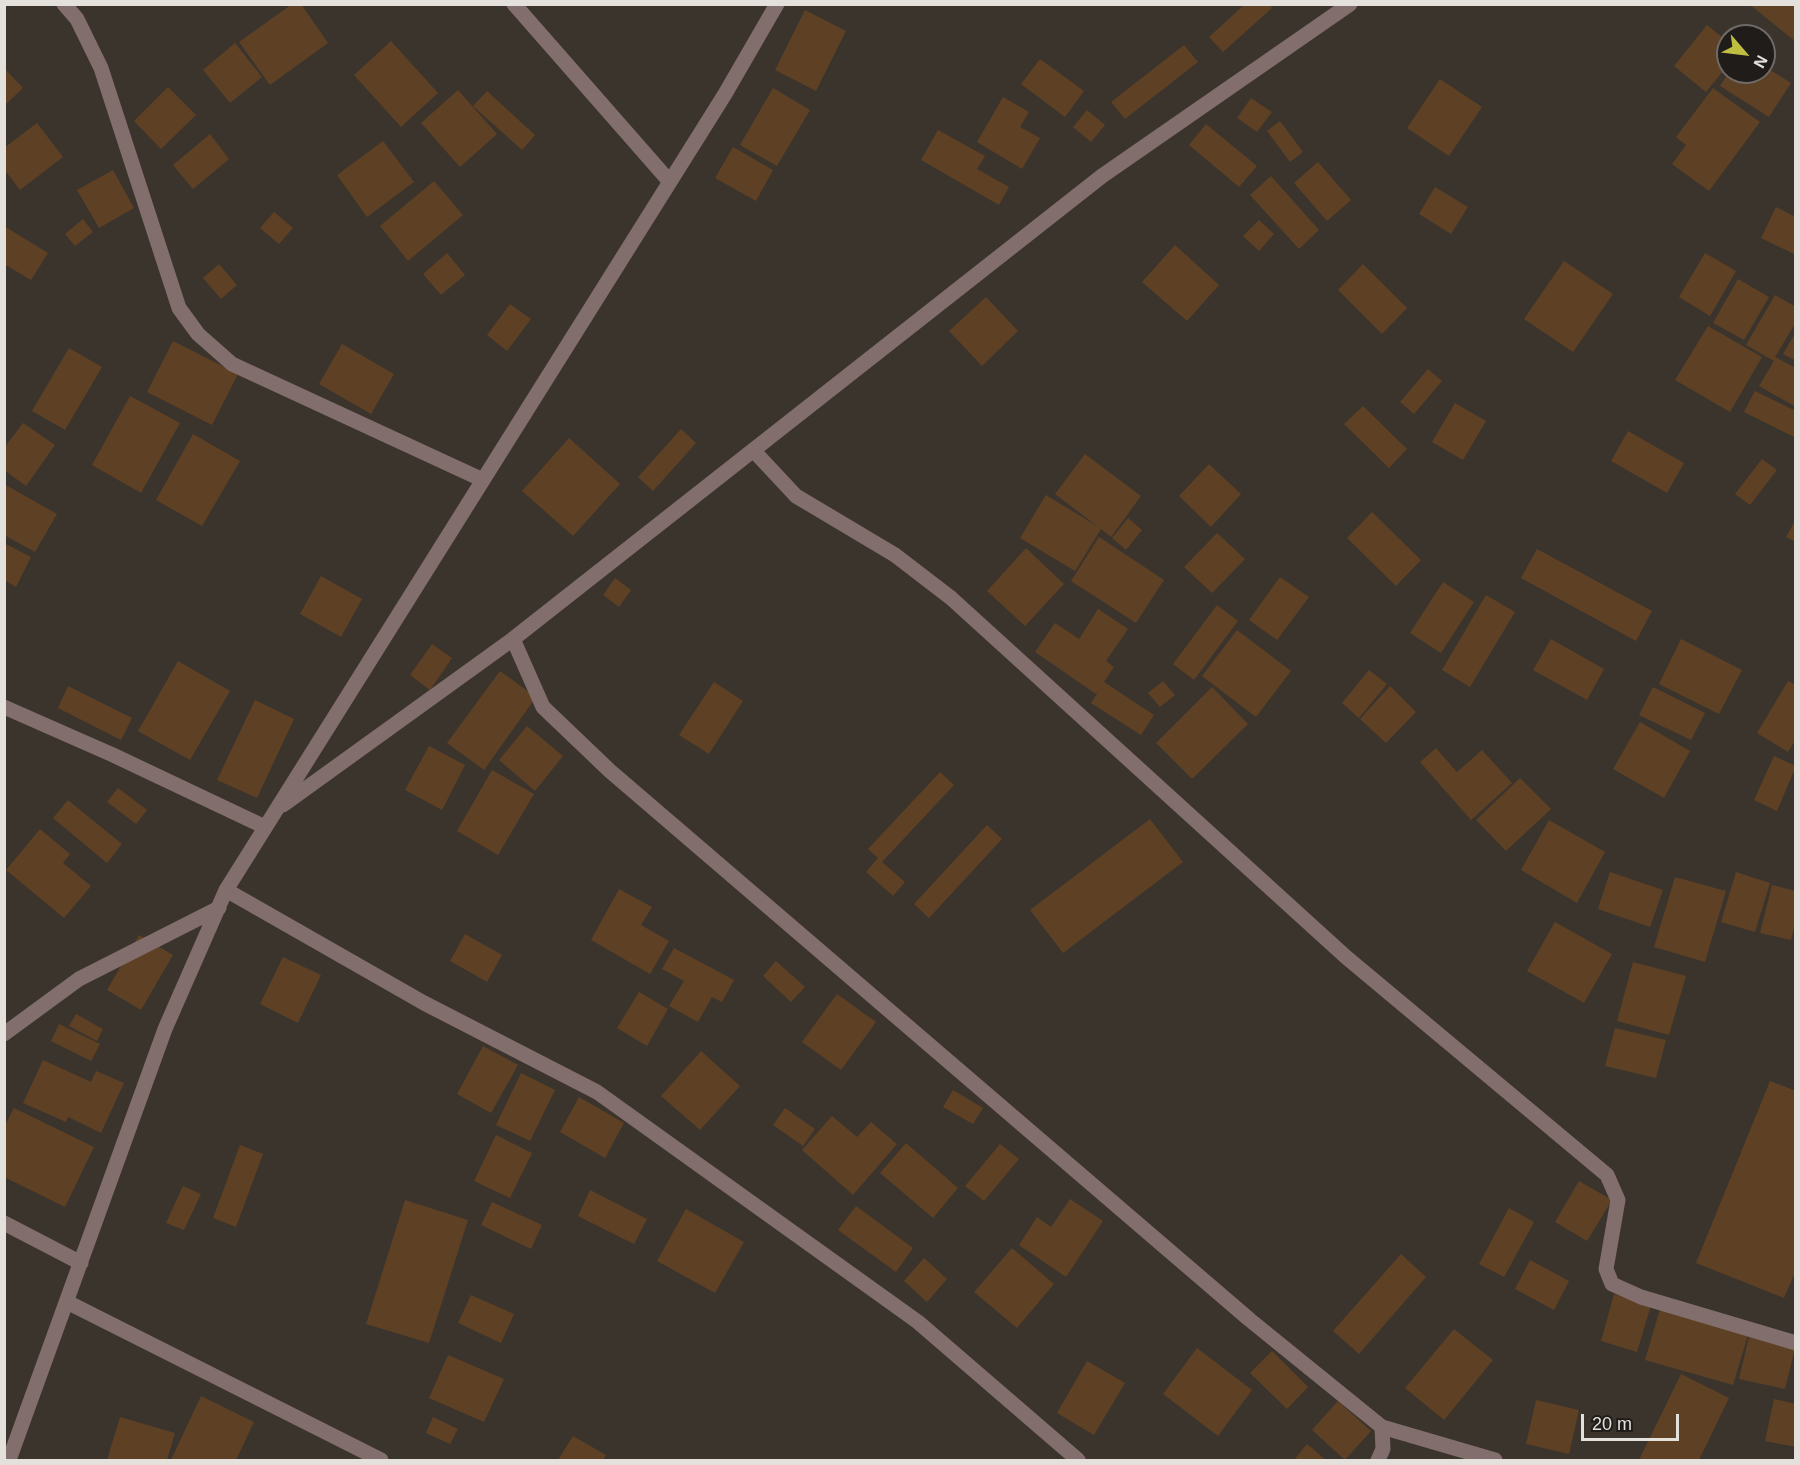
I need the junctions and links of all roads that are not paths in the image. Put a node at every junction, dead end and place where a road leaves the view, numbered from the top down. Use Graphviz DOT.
graph roads {
  1 [pos="64,4"];
  2 [pos="514,4"];
  3 [pos="777,4"];
  4 [pos="1350,4"];
  5 [pos="670,182"];
  6 [pos="753,450"];
  7 [pos="483,480"];
  8 [pos="513,639"];
  9 [pos="4,707"];
  10 [pos="276,810"];
  11 [pos="265,827"];
  12 [pos="226,890"];
  13 [pos="219,908"];
  14 [pos="4,1034"];
  15 [pos="4,1223"];
  16 [pos="81,1263"];
  17 [pos="67,1302"];
  18 [pos="1796,1343"];
  19 [pos="1382,1427"];
  20 [pos="9,1461"];
  21 [pos="381,1461"];
  22 [pos="1078,1461"];
  23 [pos="1378,1461"];
  24 [pos="1495,1461"];
  1 -- 7 [label="street"];
  2 -- 5 [label="street"];
  3 -- 5 [label="street"];
  4 -- 6 [label="street"];
  5 -- 7 [label="street"];
  6 -- 8 [label="street"];
  6 -- 18 [label="street"];
  7 -- 10 [label="street"];
  8 -- 10 [label="street"];
  8 -- 19 [label="street"];
  9 -- 11 [label="street"];
  10 -- 11 [label="street"];
  11 -- 12 [label="street"];
  12 -- 13 [label="street"];
  12 -- 22 [label="street"];
  13 -- 14 [label="street"];
  13 -- 16 [label="street"];
  15 -- 16 [label="street"];
  16 -- 17 [label="street"];
  17 -- 20 [label="street"];
  17 -- 21 [label="street"];
  19 -- 23 [label="street"];
  19 -- 24 [label="street"];
}
